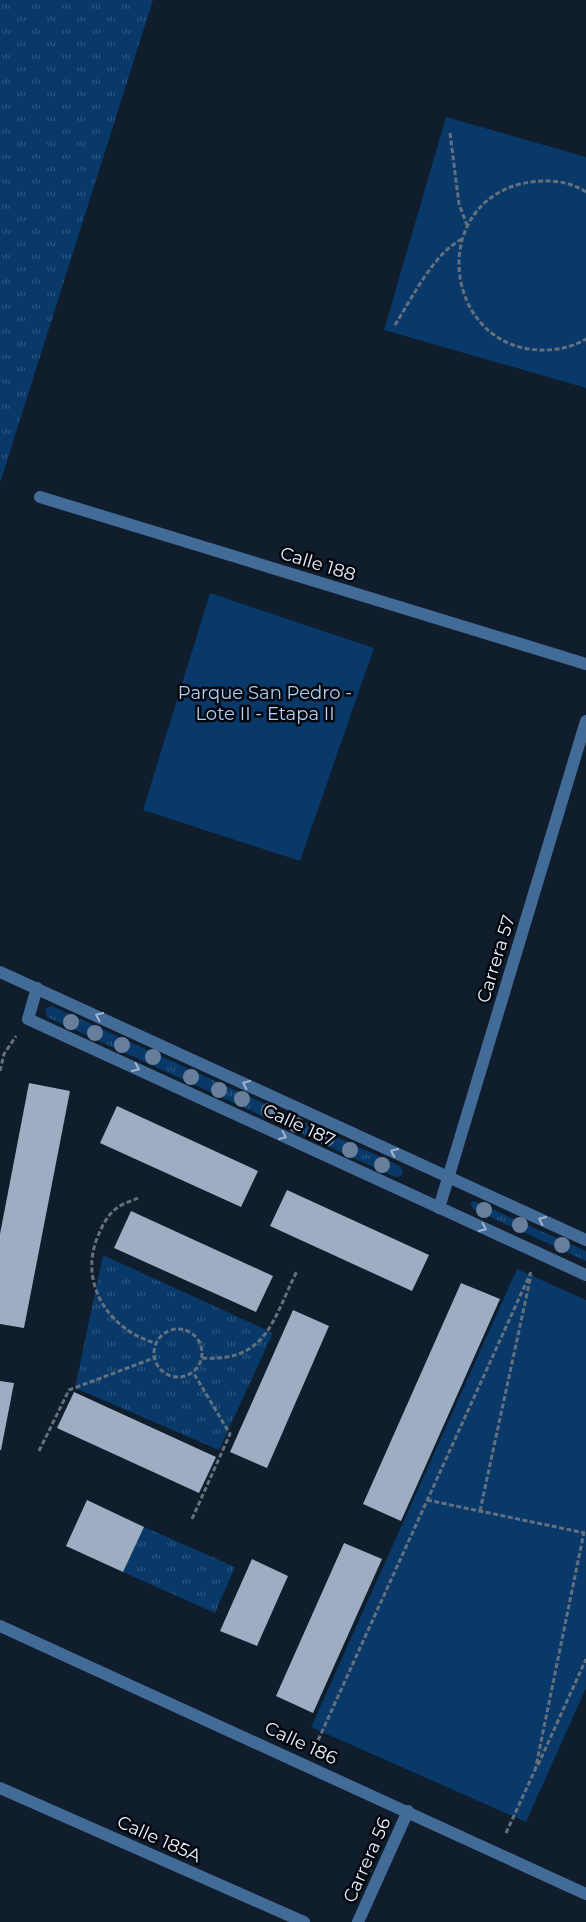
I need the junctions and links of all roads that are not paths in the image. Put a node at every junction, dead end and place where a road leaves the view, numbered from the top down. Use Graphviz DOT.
graph roads {
  1 [pos="40,496"];
  2 [pos="586,664"];
  3 [pos="586,721"];
  4 [pos="0,972"];
  5 [pos="37,988"];
  6 [pos="448,1177"];
  7 [pos="439,1208"];
  8 [pos="586,1240"];
  9 [pos="586,1275"];
  10 [pos="0,1626"];
  11 [pos="0,1788"];
  12 [pos="408,1812"];
  13 [pos="586,1894"];
  14 [pos="304,1922"];
  15 [pos="358,1922"];
  1 -- 2 [label="street, Calle 188"];
  3 -- 6 [label="street, Carrera 57"];
  4 -- 5 [label="street, Calle 187"];
  6 -- 5 [label="street, Calle 187, one-way"];
  5 -- 7 [label="street, Calle 187, one-way"];
  6 -- 7 [label="street, Carrera 57"];
  8 -- 6 [label="street, Calle 187, one-way"];
  7 -- 9 [label="street, Calle 187, one-way"];
  10 -- 12 [label="street, Calle 186"];
  11 -- 14 [label="street, Calle 185A"];
  12 -- 13 [label="street, Calle 186"];
  12 -- 15 [label="street, Carrera 56"];
}
